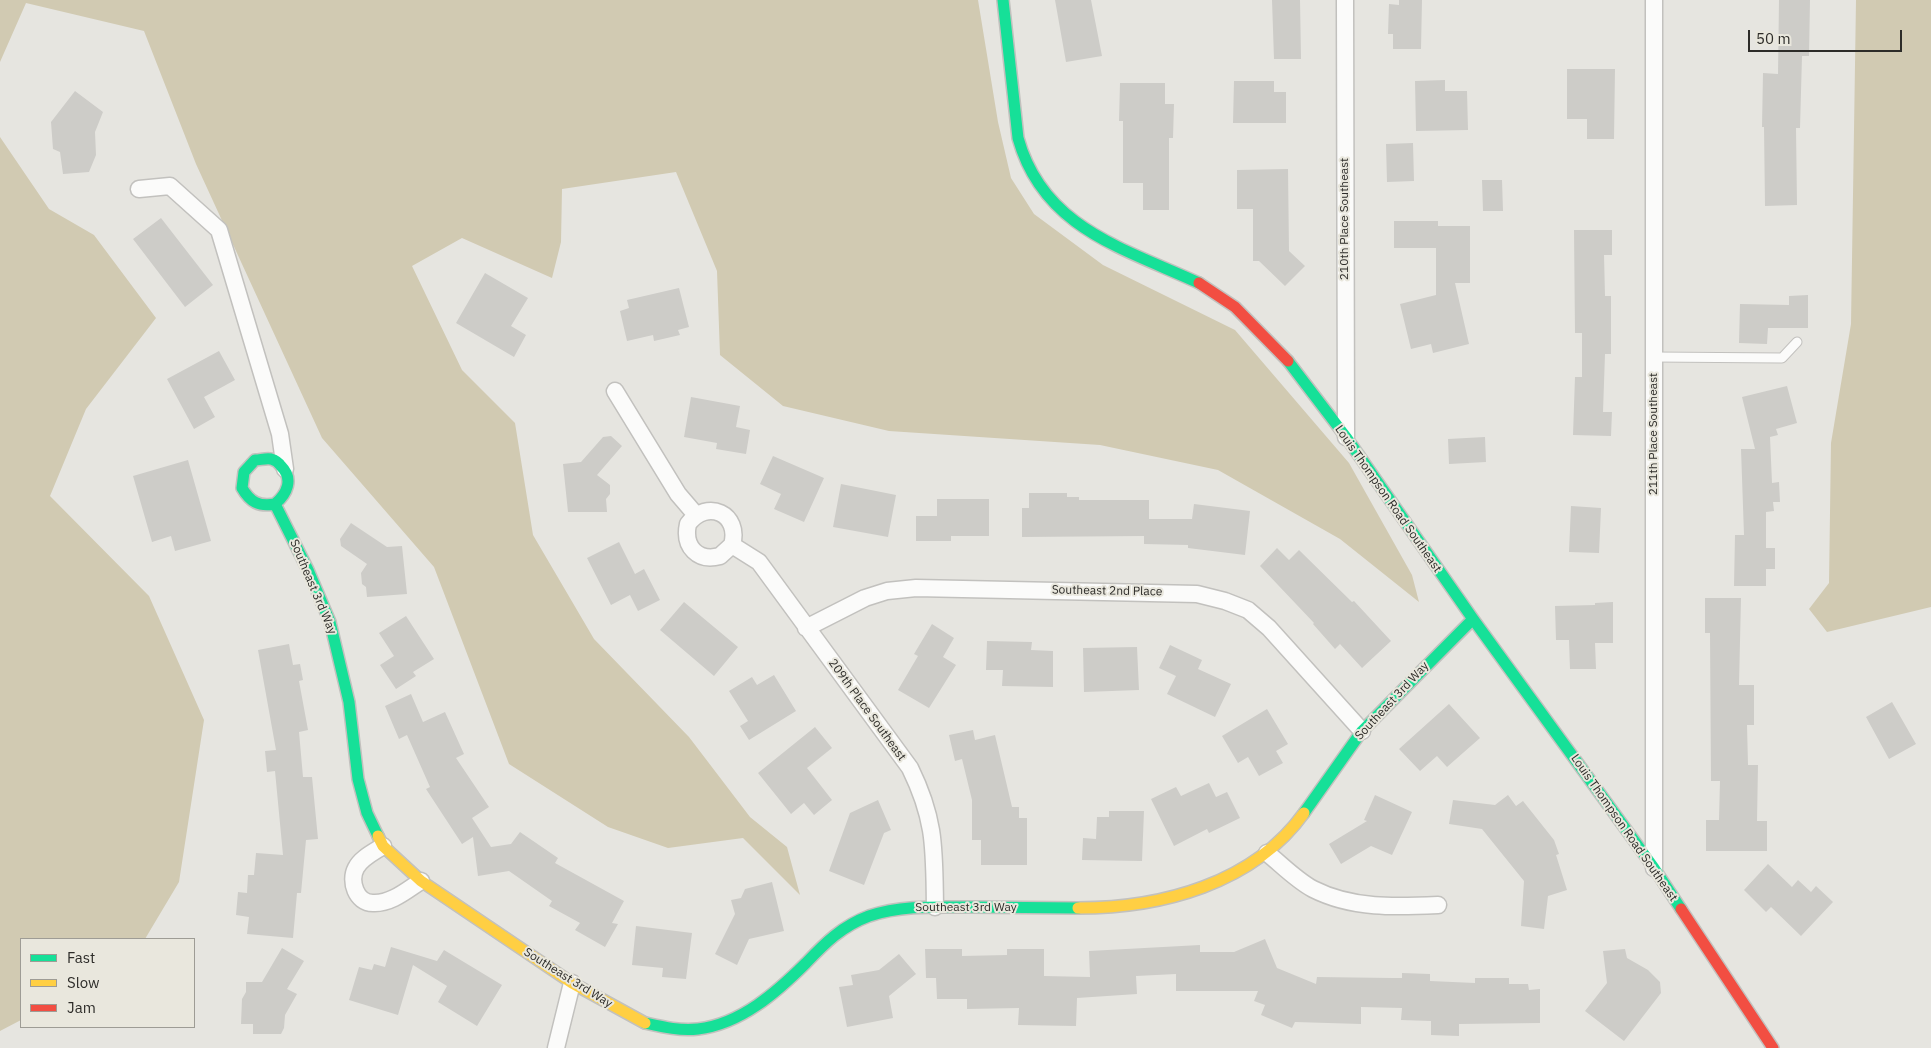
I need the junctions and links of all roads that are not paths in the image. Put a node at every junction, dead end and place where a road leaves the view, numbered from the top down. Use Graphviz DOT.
graph roads {
  1 [pos="1003,0"];
  2 [pos="1345,0"];
  3 [pos="1654,0"];
  4 [pos="138,190"];
  5 [pos="1797,342"];
  6 [pos="1654,357"];
  7 [pos="615,391"];
  8 [pos="1346,438"];
  9 [pos="285,469"];
  10 [pos="275,504"];
  11 [pos="696,515"];
  12 [pos="732,545"];
  13 [pos="1473,619"];
  14 [pos="806,628"];
  15 [pos="1362,731"];
  16 [pos="383,846"];
  17 [pos="1267,853"];
  18 [pos="1654,868"];
  19 [pos="421,881"];
  20 [pos="1438,905"];
  21 [pos="936,907"];
  22 [pos="572,984"];
  23 [pos="556,1048"];
  24 [pos="1773,1048"];
  1 -- 8 [label="street, Louis Thompson Road Southeast"];
  2 -- 8 [label="street, 210th Place Southeast"];
  3 -- 6 [label="street, 211th Place Southeast"];
  4 -- 9 [label="street"];
  5 -- 6 [label="lane"];
  6 -- 18 [label="street, 211th Place Southeast"];
  7 -- 11 [label="street"];
  8 -- 13 [label="street, Louis Thompson Road Southeast"];
  9 -- 10 [label="street"];
  9 -- 10 [label="street"];
  10 -- 16 [label="street, Southeast 3rd Way"];
  11 -- 12 [label="street"];
  11 -- 12 [label="street"];
  12 -- 14 [label="street, 209th Place Southeast"];
  13 -- 15 [label="street, Southeast 3rd Way"];
  13 -- 18 [label="street, Louis Thompson Road Southeast"];
  14 -- 15 [label="street, Southeast 2nd Place"];
  14 -- 21 [label="street, 209th Place Southeast"];
  15 -- 17 [label="street, Southeast 3rd Way"];
  16 -- 19 [label="street, Southeast 3rd Way"];
  16 -- 19 [label="street"];
  17 -- 20 [label="street"];
  17 -- 21 [label="street, Southeast 3rd Way"];
  18 -- 24 [label="street, Louis Thompson Road Southeast"];
  19 -- 22 [label="street, Southeast 3rd Way"];
  21 -- 22 [label="street, Southeast 3rd Way"];
  22 -- 23 [label="street"];
}
